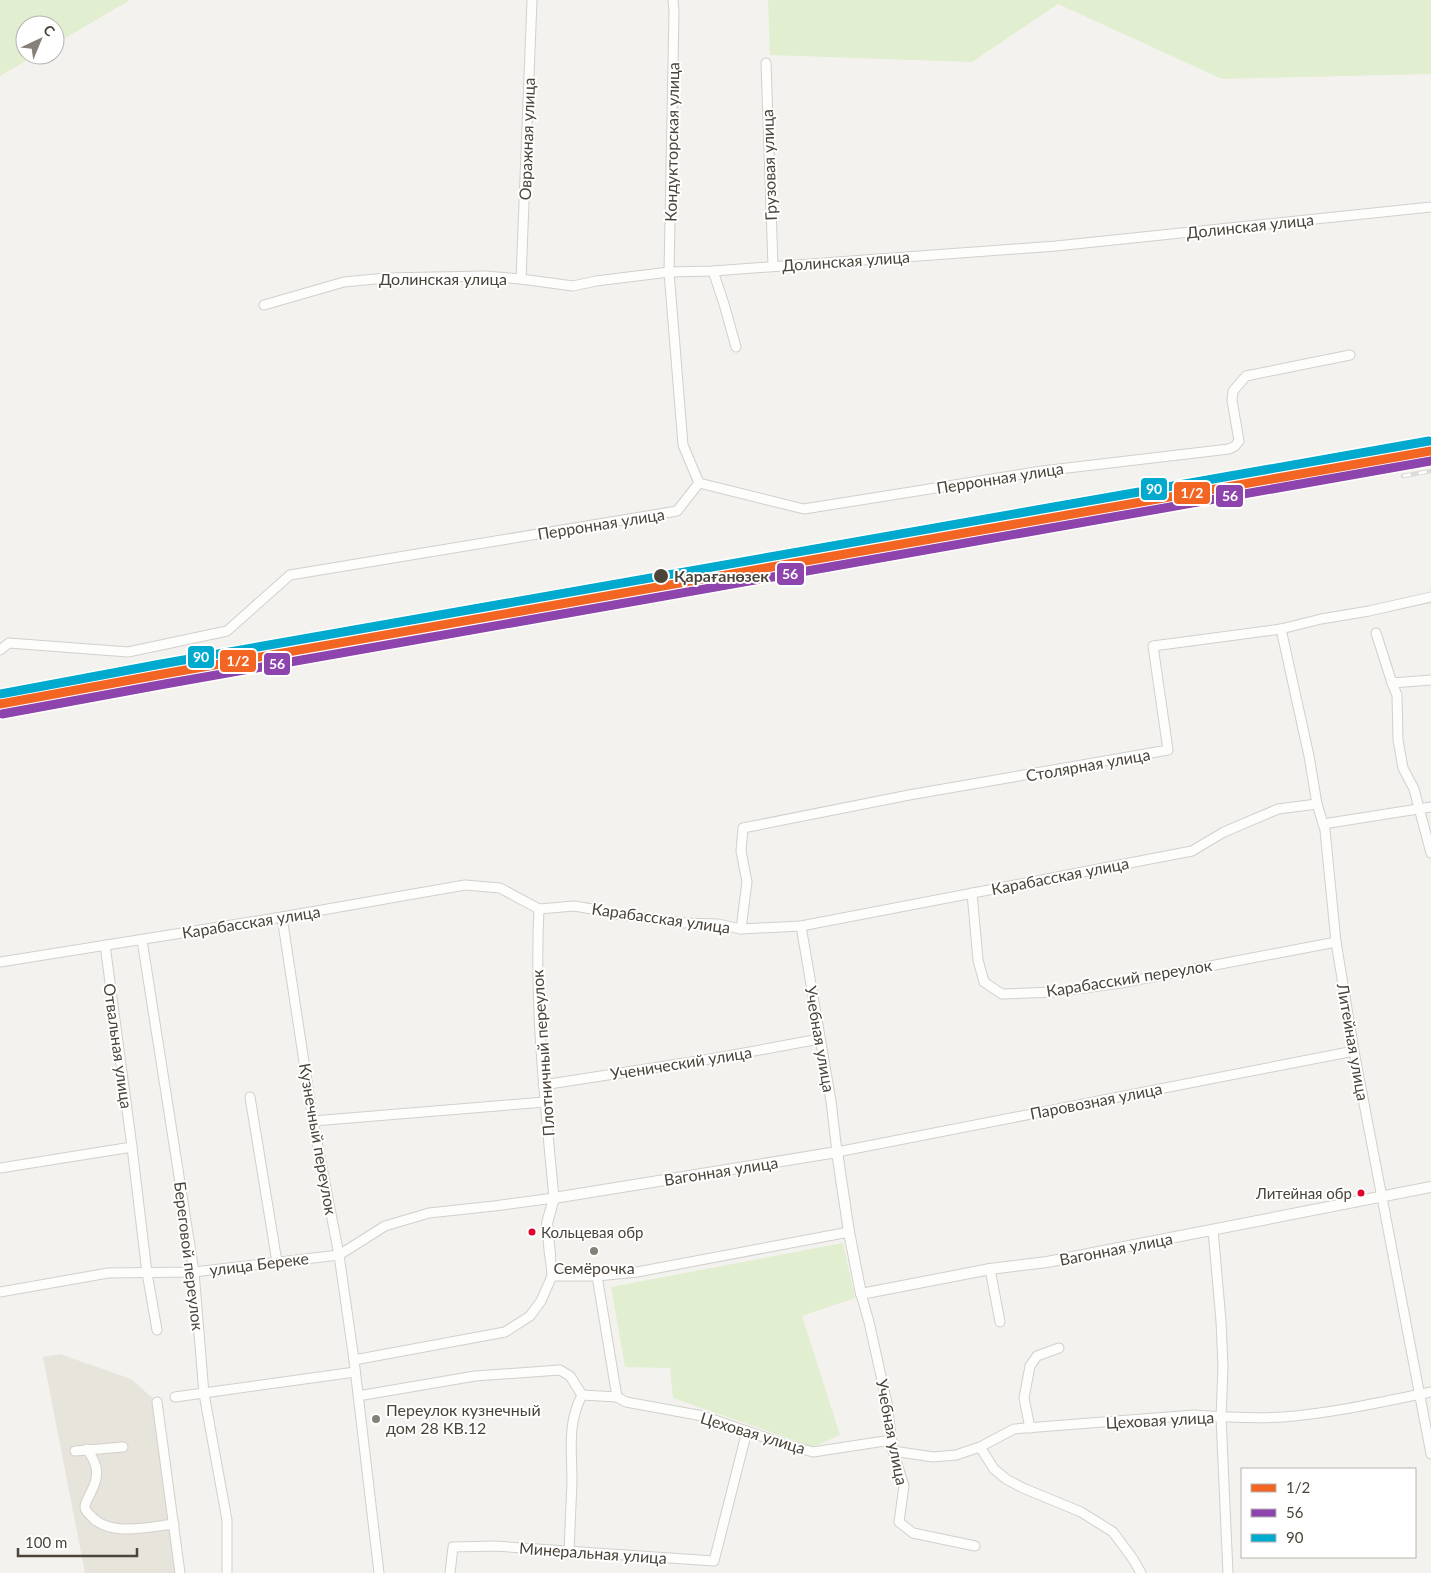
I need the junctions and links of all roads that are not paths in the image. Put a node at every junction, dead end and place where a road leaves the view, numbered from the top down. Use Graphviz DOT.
graph roads {
  1 [pos="532,0"];
  2 [pos="672,0"];
  3 [pos="766,63"];
  4 [pos="1431,207"];
  5 [pos="773,266"];
  6 [pos="713,271"];
  7 [pos="669,272"];
  8 [pos="522,279"];
  9 [pos="264,305"];
  10 [pos="736,347"];
  11 [pos="1350,354"];
  12 [pos="699,483"];
  13 [pos="1431,596"];
  14 [pos="1281,629"];
  15 [pos="1376,633"];
  16 [pos="0,650"];
  17 [pos="1431,680"];
  18 [pos="1392,683"];
  19 [pos="1317,804"];
  20 [pos="1431,807"];
  21 [pos="1420,808"];
  22 [pos="1323,824"];
  23 [pos="1431,852"];
  24 [pos="972,894"];
  25 [pos="539,909"];
  26 [pos="282,917"];
  27 [pos="801,926"];
  28 [pos="741,929"];
  29 [pos="142,940"];
  30 [pos="1336,942"];
  31 [pos="105,945"];
  32 [pos="0,962"];
  33 [pos="819,1039"];
  34 [pos="1354,1051"];
  35 [pos="543,1086"];
  36 [pos="250,1097"];
  37 [pos="545,1102"];
  38 [pos="313,1121"];
  39 [pos="132,1147"];
  40 [pos="837,1152"];
  41 [pos="0,1168"];
  42 [pos="1431,1187"];
  43 [pos="1382,1196"];
  44 [pos="554,1198"];
  45 [pos="1213,1230"];
  46 [pos="849,1232"];
  47 [pos="339,1254"];
  48 [pos="550,1255"];
  49 [pos="277,1262"];
  50 [pos="990,1269"];
  51 [pos="194,1272"];
  52 [pos="147,1273"];
  53 [pos="552,1276"];
  54 [pos="597,1276"];
  55 [pos="0,1292"];
  56 [pos="861,1294"];
  57 [pos="1000,1322"];
  58 [pos="157,1330"];
  59 [pos="1059,1348"];
  60 [pos="354,1360"];
  61 [pos="355,1372"];
  62 [pos="1431,1392"];
  63 [pos="204,1394"];
  64 [pos="1420,1394"];
  65 [pos="582,1395"];
  66 [pos="358,1396"];
  67 [pos="175,1397"];
  68 [pos="618,1397"];
  69 [pos="157,1402"];
  70 [pos="1221,1417"];
  71 [pos="1030,1428"];
  72 [pos="747,1431"];
  73 [pos="891,1440"];
  74 [pos="980,1446"];
  75 [pos="123,1447"];
  76 [pos="87,1450"];
  77 [pos="75,1451"];
  78 [pos="893,1451"];
  79 [pos="1431,1454"];
  80 [pos="174,1524"];
  81 [pos="975,1546"];
  82 [pos="569,1551"];
  83 [pos="180,1573"];
  84 [pos="227,1573"];
  85 [pos="379,1573"];
  86 [pos="450,1573"];
  87 [pos="1141,1573"];
  88 [pos="1228,1573"];
  1 -- 8 [label="street, Овражная улица"];
  2 -- 7 [label="street, Кондукторская улица"];
  3 -- 5 [label="street, Грузовая улица"];
  4 -- 5 [label="street, Долинская улица"];
  5 -- 6 [label="street, Долинская улица"];
  6 -- 7 [label="street, Долинская улица"];
  6 -- 10 [label="street"];
  7 -- 8 [label="street, Долинская улица"];
  7 -- 12 [label="street, Кондукторская улица"];
  8 -- 9 [label="street, Долинская улица"];
  11 -- 12 [label="street, Перронная улица"];
  12 -- 16 [label="street, Перронная улица"];
  13 -- 14 [label="street, Столярная улица"];
  14 -- 19 [label="street, Литейная улица"];
  14 -- 28 [label="street, Столярная улица"];
  15 -- 18 [label="street"];
  17 -- 18 [label="street"];
  18 -- 21 [label="street"];
  19 -- 22 [label="street, Литейная улица"];
  19 -- 24 [label="street, Карабасская улица"];
  20 -- 21 [label="street"];
  21 -- 22 [label="street"];
  21 -- 23 [label="street"];
  22 -- 30 [label="street, Литейная улица"];
  24 -- 27 [label="street, Карабасская улица"];
  24 -- 30 [label="street, Карабасский переулок"];
  25 -- 26 [label="street, Карабасская улица"];
  25 -- 28 [label="street, Карабасская улица"];
  25 -- 35 [label="street, Плотничный переулок"];
  26 -- 29 [label="street, Карабасская улица"];
  26 -- 38 [label="street, Кузнечный переулок"];
  27 -- 28 [label="street, Карабасская улица"];
  27 -- 33 [label="street, Учебная улица"];
  29 -- 31 [label="street, Карабасская улица"];
  29 -- 51 [label="street, Береговой переулок"];
  30 -- 34 [label="street, Литейная улица"];
  31 -- 32 [label="street, Карабасская улица"];
  31 -- 39 [label="street, Отвальная улица"];
  33 -- 35 [label="street, Ученический улица"];
  33 -- 40 [label="street, Учебная улица"];
  34 -- 40 [label="street, Паровозная улица"];
  34 -- 43 [label="street, Литейная улица"];
  35 -- 37 [label="street, Плотничный переулок"];
  36 -- 49 [label="street"];
  37 -- 38 [label="street"];
  37 -- 44 [label="street, Плотничный переулок"];
  38 -- 47 [label="street, Кузнечный переулок"];
  39 -- 41 [label="street"];
  39 -- 52 [label="street, Отвальная улица"];
  40 -- 44 [label="street, Вагонная улица"];
  40 -- 46 [label="street"];
  42 -- 43 [label="street, Вагонная улица"];
  43 -- 45 [label="street, Вагонная улица"];
  43 -- 64 [label="street, Литейная улица"];
  44 -- 47 [label="street"];
  44 -- 48 [label="street"];
  45 -- 50 [label="street, Вагонная улица"];
  45 -- 70 [label="street"];
  46 -- 54 [label="street"];
  46 -- 56 [label="street"];
  47 -- 49 [label="street, улица Береке"];
  47 -- 60 [label="street, Кузнечный переулок"];
  48 -- 53 [label="street"];
  49 -- 51 [label="street, улица Береке"];
  50 -- 56 [label="street, Вагонная улица"];
  50 -- 57 [label="street"];
  51 -- 52 [label="street, улица Береке"];
  51 -- 63 [label="street, Береговой переулок"];
  52 -- 55 [label="street, улица Береке"];
  52 -- 58 [label="street, Отвальная улица"];
  53 -- 54 [label="street"];
  53 -- 60 [label="street"];
  54 -- 68 [label="street"];
  56 -- 73 [label="street, Учебная улица"];
  59 -- 71 [label="street"];
  60 -- 61 [label="street, Кузнечный переулок"];
  61 -- 63 [label="street"];
  61 -- 66 [label="street, Кузнечный переулок"];
  62 -- 64 [label="street, Цеховая улица"];
  63 -- 67 [label="street"];
  63 -- 84 [label="street, Береговой переулок"];
  64 -- 70 [label="street, Цеховая улица"];
  64 -- 79 [label="street, Литейная улица"];
  65 -- 66 [label="street"];
  65 -- 68 [label="street"];
  65 -- 82 [label="street"];
  66 -- 85 [label="street, Кузнечный переулок"];
  68 -- 72 [label="street, Цеховая улица"];
  69 -- 80 [label="street"];
  70 -- 71 [label="street, Цеховая улица"];
  70 -- 88 [label="street"];
  71 -- 74 [label="street, Цеховая улица"];
  72 -- 73 [label="street, Цеховая улица"];
  72 -- 82 [label="street, Минеральная улица"];
  73 -- 78 [label="street, Учебная улица"];
  74 -- 78 [label="street, Цеховая улица"];
  74 -- 87 [label="street"];
  75 -- 76 [label="street"];
  76 -- 77 [label="street"];
  76 -- 80 [label="street"];
  78 -- 81 [label="street, Учебная улица"];
  80 -- 83 [label="street"];
  82 -- 86 [label="street, Минеральная улица"];
}
